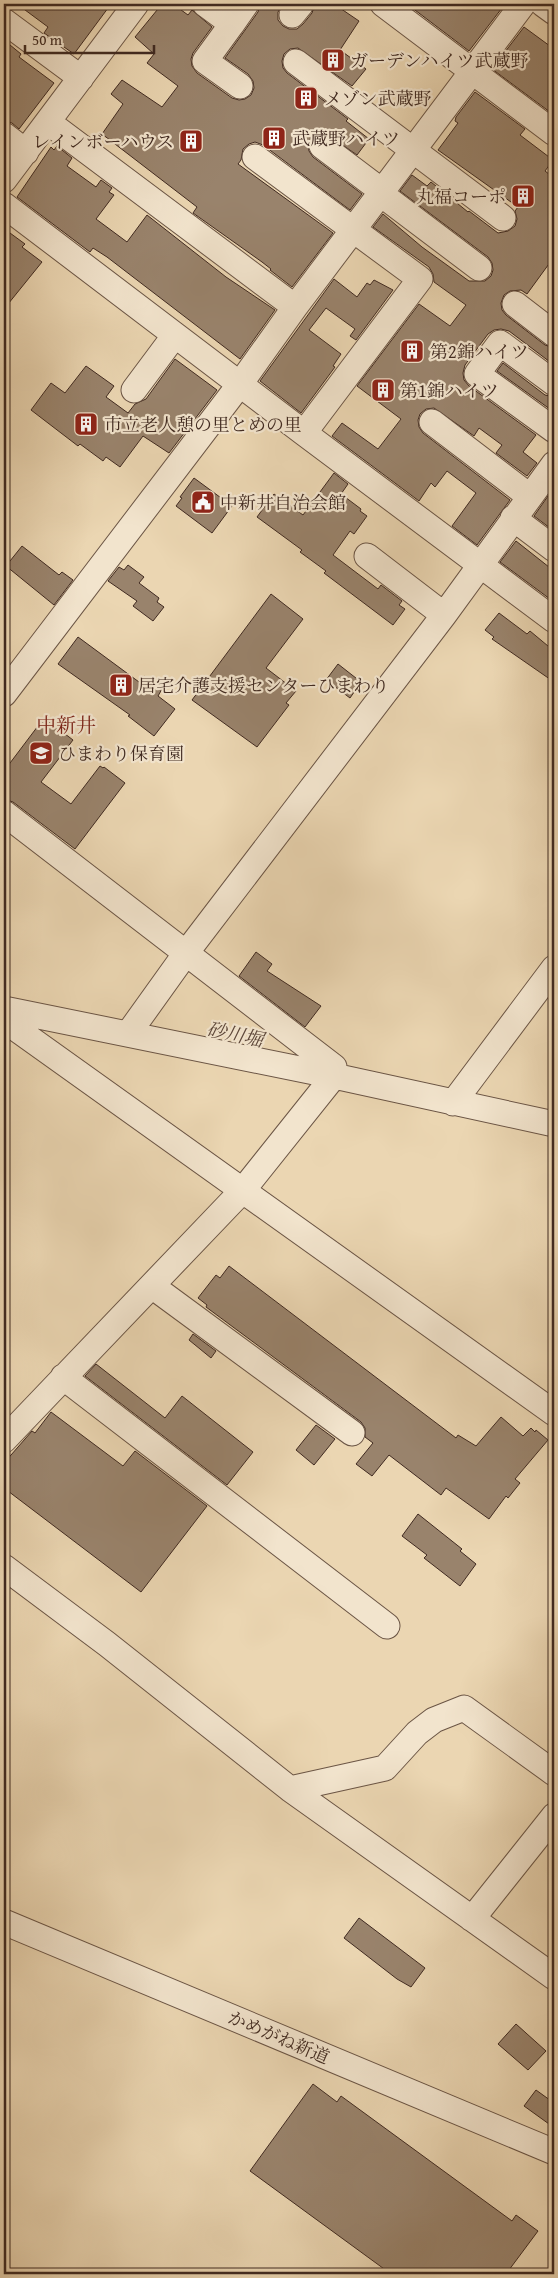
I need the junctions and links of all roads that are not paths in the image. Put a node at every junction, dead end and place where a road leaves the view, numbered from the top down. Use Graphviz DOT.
graph roads {
  1 [pos="134,4"];
  2 [pos="205,4"];
  3 [pos="246,4"];
  4 [pos="384,4"];
  5 [pos="523,4"];
  6 [pos="543,4"];
  7 [pos="554,12"];
  8 [pos="4,21"];
  9 [pos="232,24"];
  10 [pos="296,62"];
  11 [pos="472,71"];
  12 [pos="81,78"];
  13 [pos="240,86"];
  14 [pos="48,122"];
  15 [pos="554,133"];
  16 [pos="4,135"];
  17 [pos="322,146"];
  18 [pos="412,151"];
  19 [pos="26,152"];
  20 [pos="255,156"];
  21 [pos="4,180"];
  22 [pos="382,193"];
  23 [pos="4,205"];
  24 [pos="502,218"];
  25 [pos="354,230"];
  26 [pos="479,268"];
  27 [pos="515,304"];
  28 [pos="295,307"];
  29 [pos="554,333"];
  30 [pos="175,335"];
  31 [pos="554,383"];
  32 [pos="240,384"];
  33 [pos="134,390"];
  34 [pos="432,422"];
  35 [pos="554,430"];
  36 [pos="304,433"];
  37 [pos="554,464"];
  38 [pos="529,496"];
  39 [pos="514,518"];
  40 [pos="554,549"];
  41 [pos="366,556"];
  42 [pos="480,564"];
  43 [pos="444,615"];
  44 [pos="554,620"];
  45 [pos="4,694"];
  46 [pos="4,813"];
  47 [pos="186,953"];
  48 [pos="554,968"];
  49 [pos="4,1008"];
  50 [pos="4,1020"];
  51 [pos="128,1034"];
  52 [pos="334,1076"];
  53 [pos="453,1103"];
  54 [pos="554,1124"];
  55 [pos="242,1190"];
  56 [pos="152,1286"];
  57 [pos="63,1377"];
  58 [pos="554,1414"];
  59 [pos="352,1433"];
  60 [pos="4,1440"];
  61 [pos="4,1567"];
  62 [pos="387,1626"];
  63 [pos="554,1773"];
  64 [pos="290,1789"];
  65 [pos="554,1816"];
  66 [pos="472,1919"];
  67 [pos="4,1922"];
  68 [pos="554,1977"];
  69 [pos="554,2152"];
  1 -- 12 [label="street"];
  2 -- 9 [label="street"];
  3 -- 9 [label="street"];
  4 -- 11 [label="street"];
  5 -- 11 [label="street"];
  6 -- 7 [label="street"];
  8 -- 12 [label="street"];
  9 -- 13 [label="street"];
  10 -- 18 [label="street"];
  11 -- 15 [label="street"];
  11 -- 18 [label="street"];
  12 -- 14 [label="street"];
  14 -- 19 [label="street"];
  14 -- 28 [label="street"];
  16 -- 19 [label="street"];
  17 -- 22 [label="street"];
  18 -- 22 [label="street"];
  18 -- 24 [label="street"];
  19 -- 21 [label="street"];
  20 -- 25 [label="street"];
  22 -- 25 [label="street"];
  22 -- 26 [label="street"];
  23 -- 30 [label="street"];
  25 -- 28 [label="street"];
  25 -- 36 [label="street"];
  27 -- 29 [label="street"];
  28 -- 32 [label="street"];
  30 -- 32 [label="street"];
  30 -- 33 [label="street"];
  31 -- 35 [label="street"];
  32 -- 36 [label="street"];
  32 -- 45 [label="street"];
  34 -- 38 [label="street"];
  36 -- 42 [label="street"];
  37 -- 38 [label="street"];
  38 -- 39 [label="street"];
  39 -- 40 [label="street"];
  39 -- 42 [label="street"];
  41 -- 43 [label="street"];
  42 -- 43 [label="street"];
  42 -- 44 [label="street"];
  43 -- 47 [label="street"];
  46 -- 47 [label="street"];
  47 -- 51 [label="street"];
  47 -- 52 [label="street"];
  48 -- 53 [label="street"];
  49 -- 51 [label="street"];
  50 -- 55 [label="street"];
  51 -- 52 [label="street"];
  52 -- 53 [label="street"];
  52 -- 55 [label="street"];
  53 -- 54 [label="street"];
  55 -- 56 [label="street"];
  55 -- 58 [label="street"];
  56 -- 57 [label="street"];
  56 -- 59 [label="street"];
  57 -- 60 [label="street"];
  57 -- 62 [label="street"];
  61 -- 64 [label="street"];
  63 -- 64 [label="street"];
  64 -- 66 [label="street"];
  65 -- 66 [label="street"];
  66 -- 68 [label="street"];
  67 -- 69 [label="street, かめがね新道"];
}
